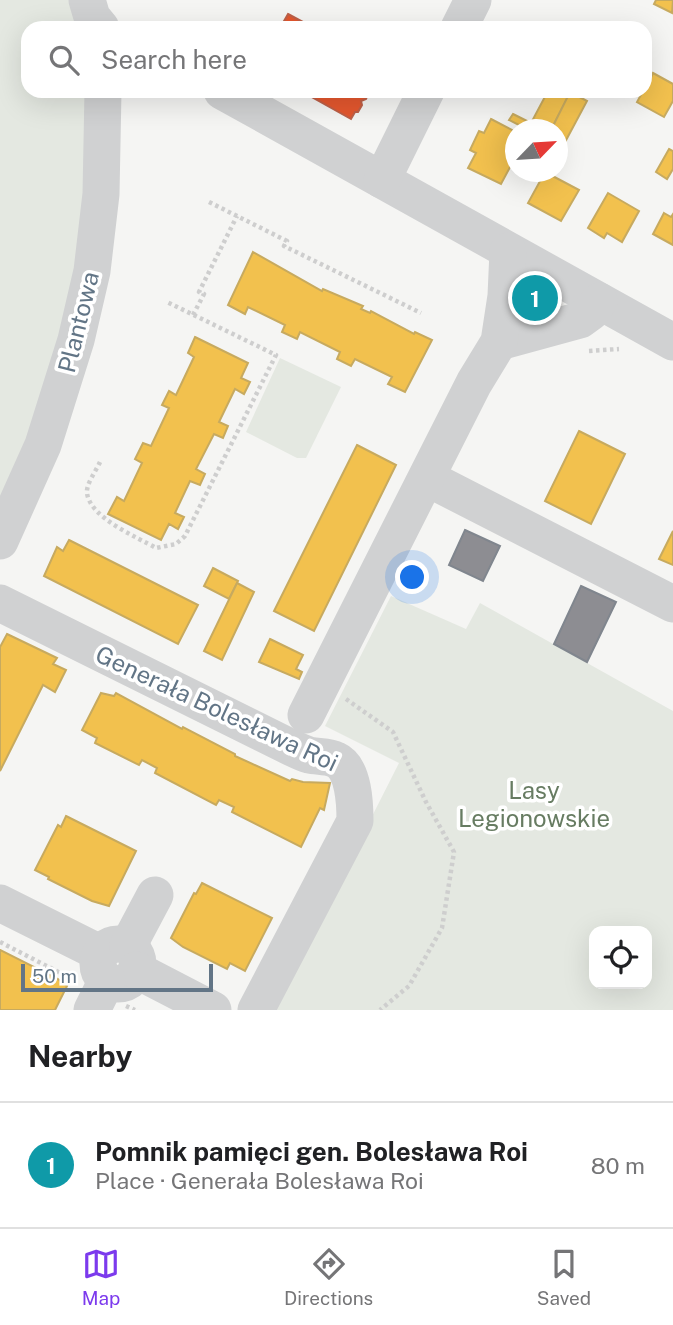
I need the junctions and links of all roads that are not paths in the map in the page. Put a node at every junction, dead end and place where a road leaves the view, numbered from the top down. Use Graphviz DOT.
graph roads {
  1 [pos="87,0"];
  2 [pos="473,0"];
  3 [pos="95,21"];
  4 [pos="462,21"];
  5 [pos="103,98"];
  6 [pos="235,98"];
  7 [pos="423,98"];
  8 [pos="382,180"];
  9 [pos="508,251"];
  10 [pos="599,301"];
  11 [pos="499,342"];
  12 [pos="673,342"];
  13 [pos="427,478"];
  14 [pos="0,541"];
  15 [pos="0,603"];
  16 [pos="673,604"];
  17 [pos="306,715"];
  18 [pos="155,895"];
  19 [pos="0,903"];
  20 [pos="110,975"];
  21 [pos="213,1010"];
  22 [pos="256,1010"];
  1 -- 3 [label="street"];
  2 -- 4 [label="street"];
  5 -- 14 [label="street, Plantowa"];
  6 -- 8 [label="street"];
  7 -- 8 [label="street"];
  8 -- 9 [label="street"];
  9 -- 10 [label="street"];
  9 -- 11 [label="street, Generała Bolesława Roi"];
  10 -- 11 [label="street"];
  10 -- 12 [label="street"];
  11 -- 13 [label="street, Generała Bolesława Roi"];
  13 -- 16 [label="street"];
  13 -- 17 [label="street, Generała Bolesława Roi"];
  15 -- 22 [label="street, Generała Bolesława Roi"];
  18 -- 20 [label="street"];
  19 -- 20 [label="street"];
  20 -- 21 [label="street"];
}
